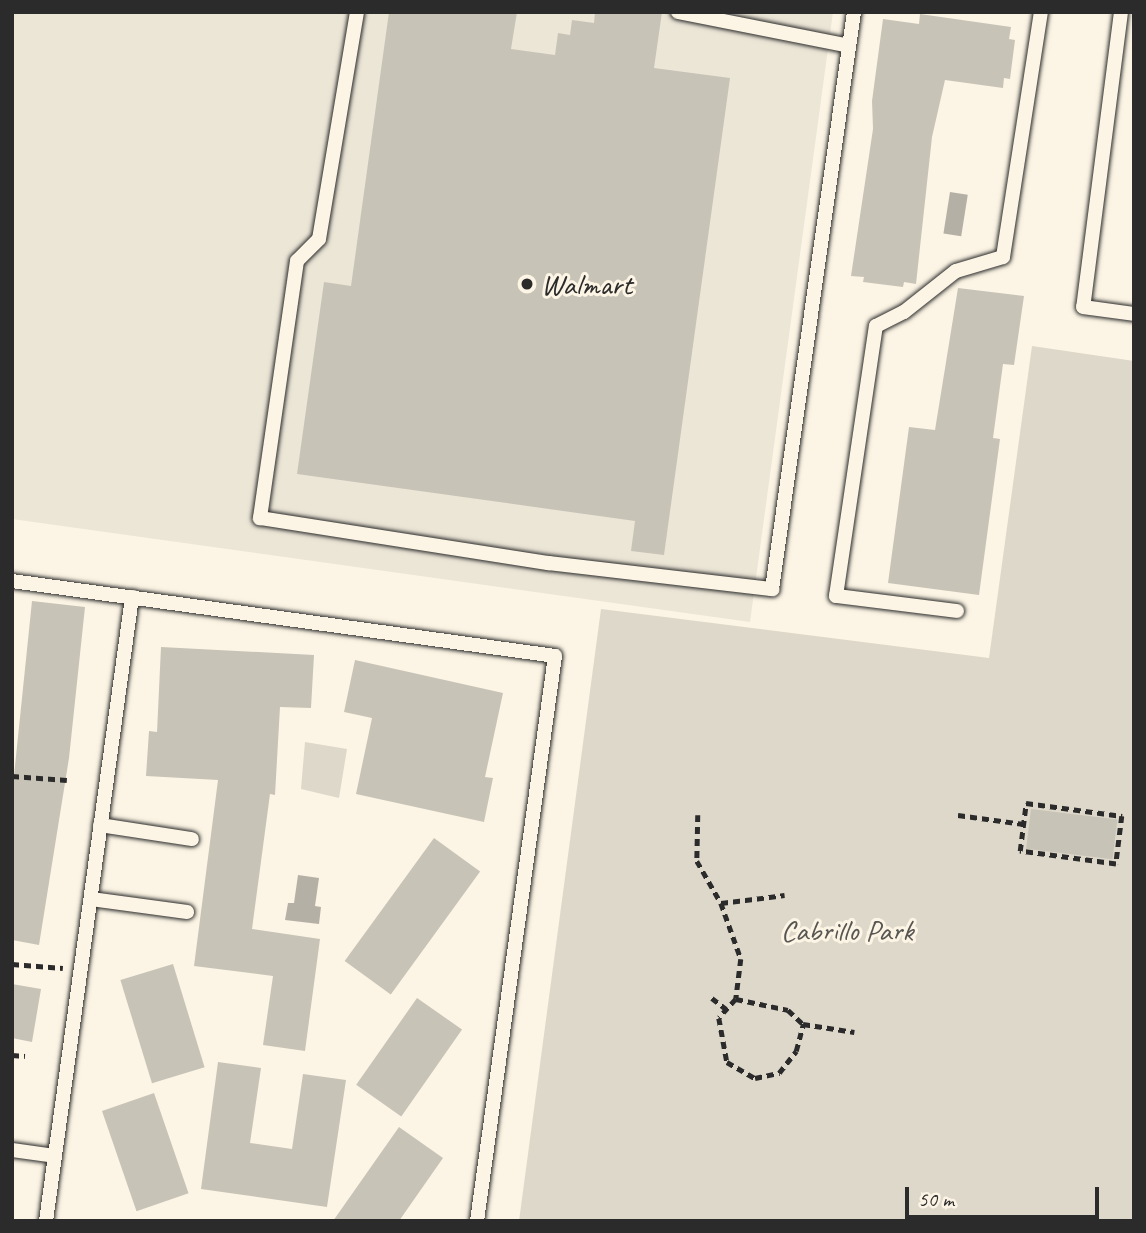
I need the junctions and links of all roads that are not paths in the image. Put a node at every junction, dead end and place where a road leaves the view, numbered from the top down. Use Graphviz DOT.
graph roads {
  1 [pos="358,12"];
  2 [pos="678,12"];
  3 [pos="854,12"];
  4 [pos="1041,12"];
  5 [pos="1121,12"];
  6 [pos="849,46"];
  7 [pos="1134,314"];
  8 [pos="12,581"];
  9 [pos="132,597"];
  10 [pos="957,611"];
  11 [pos="100,825"];
  12 [pos="192,839"];
  13 [pos="91,899"];
  14 [pos="187,912"];
  15 [pos="12,1150"];
  16 [pos="55,1156"];
  17 [pos="46,1221"];
  18 [pos="477,1221"];
  1 -- 6 [label="lane"];
  2 -- 6 [label="lane"];
  3 -- 6 [label="lane"];
  4 -- 10 [label="lane"];
  5 -- 7 [label="lane"];
  8 -- 9 [label="lane"];
  9 -- 11 [label="lane"];
  9 -- 18 [label="lane"];
  11 -- 12 [label="lane"];
  11 -- 13 [label="lane"];
  13 -- 14 [label="lane"];
  13 -- 16 [label="lane"];
  15 -- 16 [label="lane"];
  16 -- 17 [label="lane"];
}
